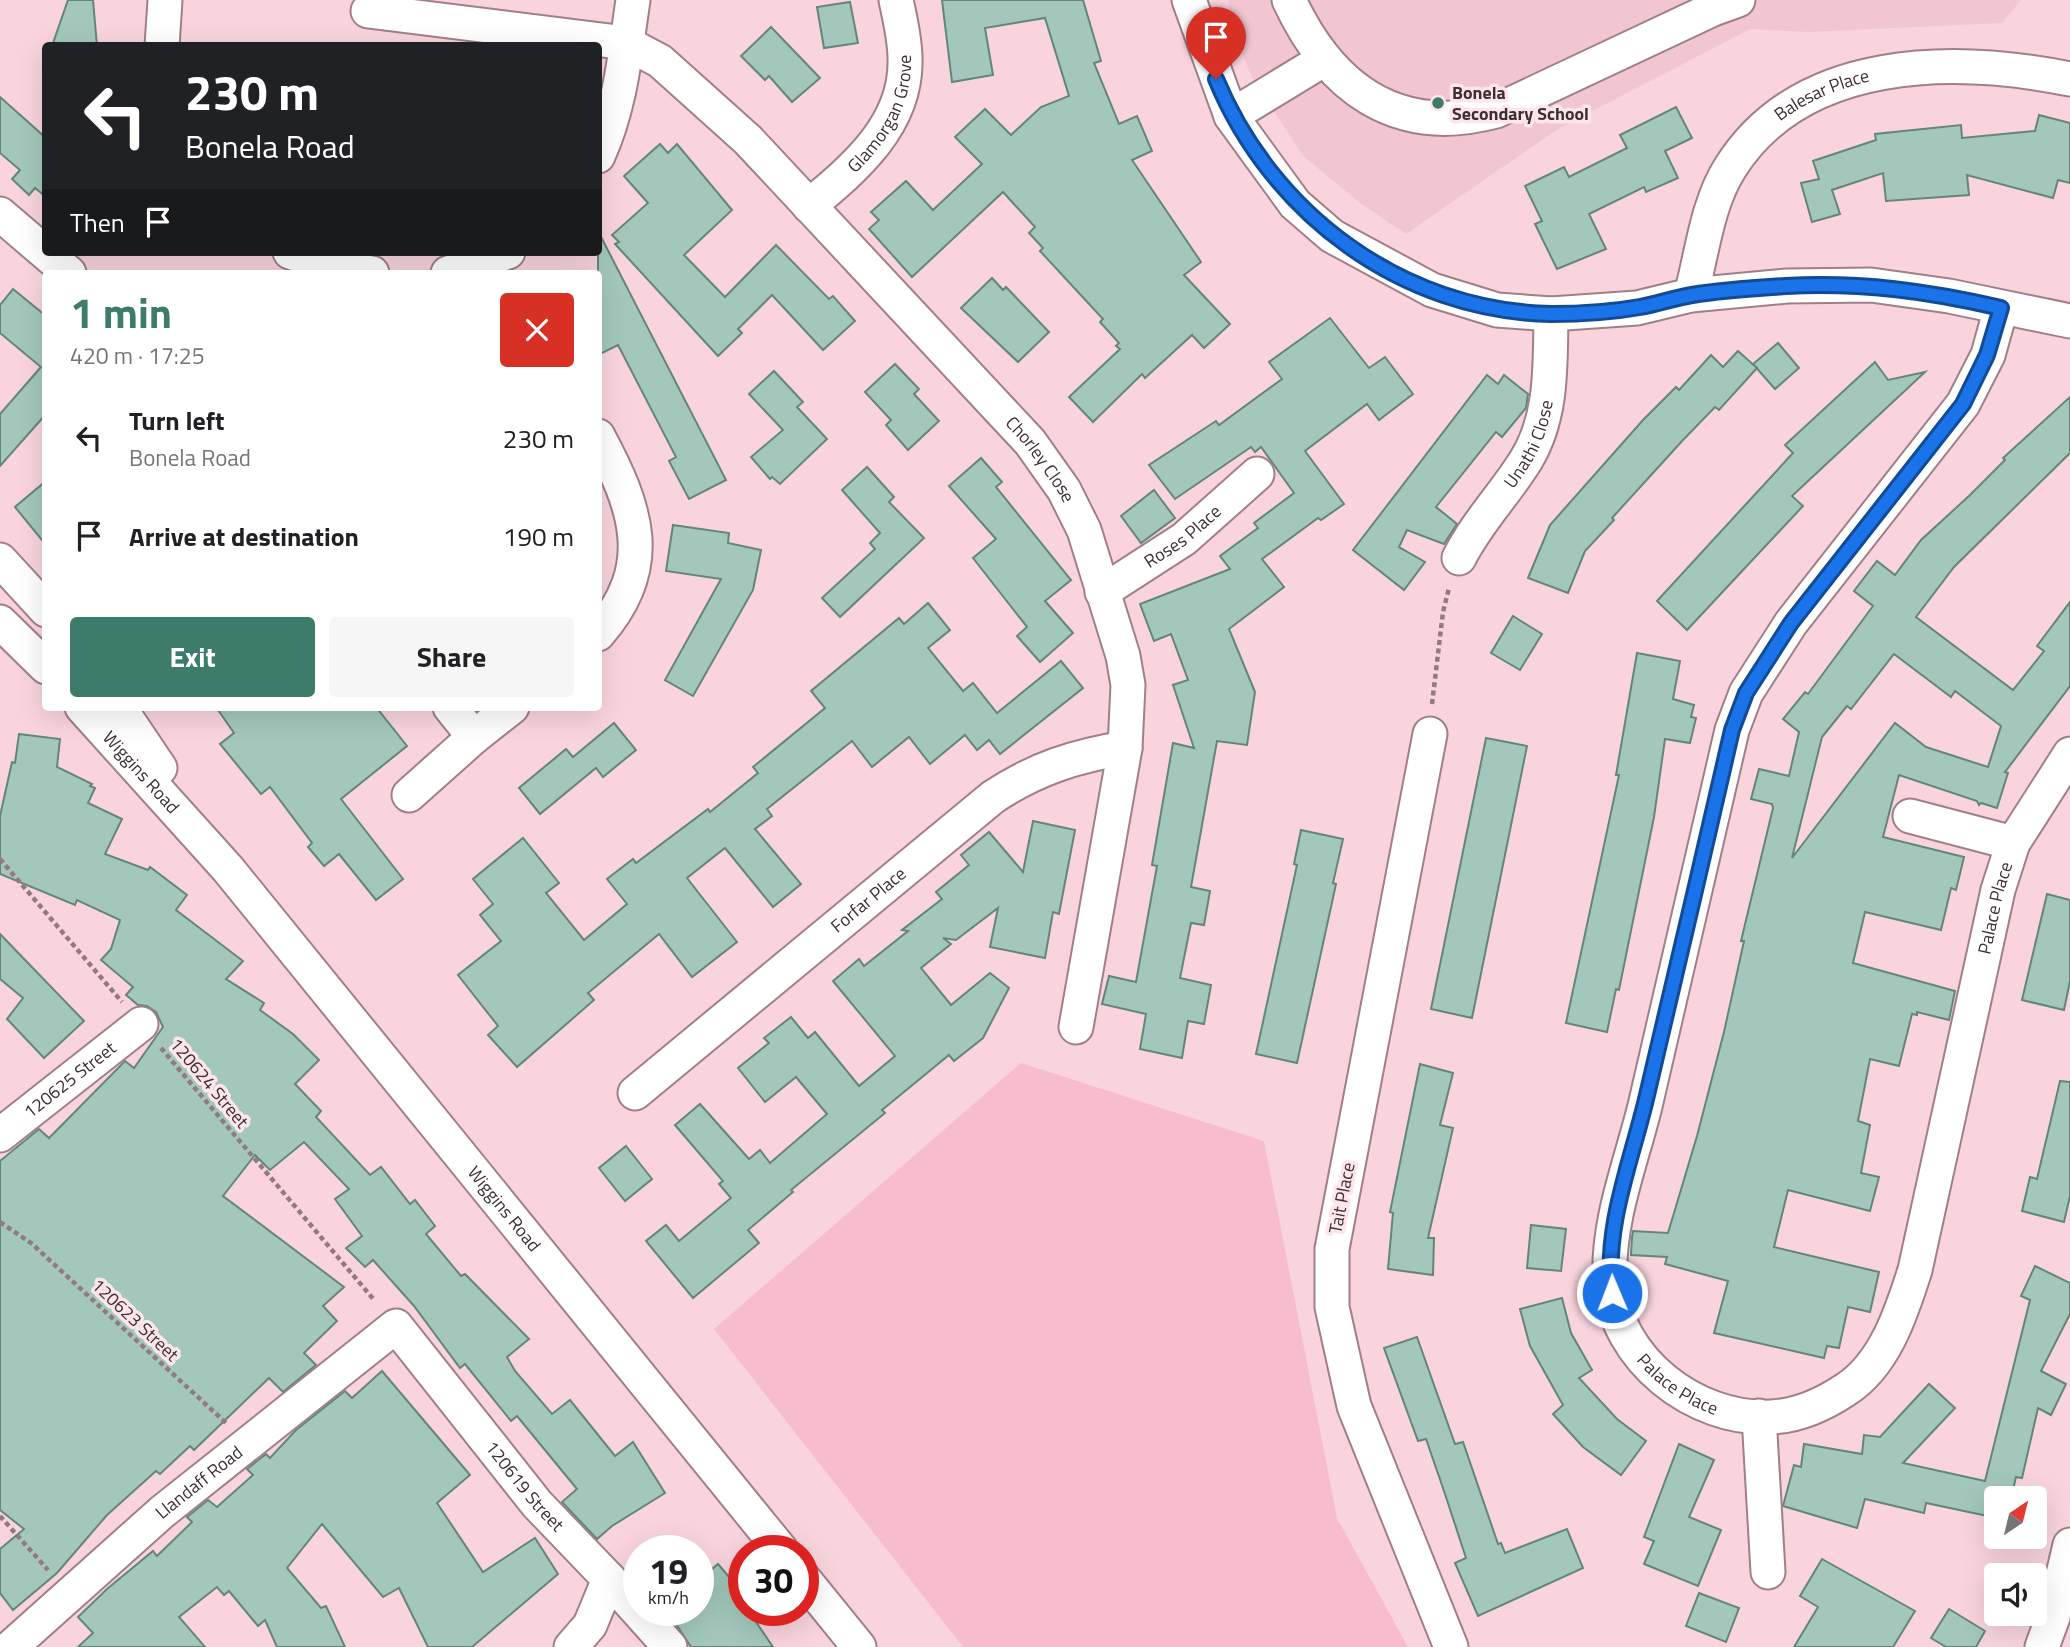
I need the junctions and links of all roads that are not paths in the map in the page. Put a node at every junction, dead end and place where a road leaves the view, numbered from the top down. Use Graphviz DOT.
graph roads {
  1 [pos="165,0"];
  2 [pos="633,0"];
  3 [pos="896,0"];
  4 [pos="1189,0"];
  5 [pos="1289,0"];
  6 [pos="1738,0"];
  7 [pos="368,11"];
  8 [pos="162,42"];
  9 [pos="626,43"];
  10 [pos="1323,60"];
  11 [pos="2070,79"];
  12 [pos="1231,116"];
  13 [pos="602,147"];
  14 [pos="809,206"];
  15 [pos="0,214"];
  16 [pos="42,250"];
  17 [pos="49,256"];
  18 [pos="301,256"];
  19 [pos="509,260"];
  20 [pos="65,270"];
  21 [pos="355,270"];
  22 [pos="462,270"];
  23 [pos="1691,295"];
  24 [pos="2001,308"];
  25 [pos="1552,314"];
  26 [pos="2070,321"];
  27 [pos="602,444"];
  28 [pos="1257,474"];
  29 [pos="1459,558"];
  30 [pos="0,560"];
  31 [pos="1102,592"];
  32 [pos="42,606"];
  33 [pos="0,622"];
  34 [pos="602,630"];
  35 [pos="42,663"];
  36 [pos="86,711"];
  37 [pos="122,711"];
  38 [pos="453,711"];
  39 [pos="507,711"];
  40 [pos="1430,734"];
  41 [pos="474,737"];
  42 [pos="1125,748"];
  43 [pos="2070,754"];
  44 [pos="409,796"];
  45 [pos="1910,816"];
  46 [pos="2013,843"];
  47 [pos="228,869"];
  48 [pos="141,1024"];
  49 [pos="1076,1027"];
  50 [pos="635,1093"];
  51 [pos="0,1135"];
  52 [pos="396,1326"];
  53 [pos="1759,1416"];
  54 [pos="769,1535"];
  55 [pos="2070,1545"];
  56 [pos="1768,1572"];
  57 [pos="609,1579"];
  58 [pos="819,1598"];
  59 [pos="12,1647"];
  60 [pos="571,1647"];
  61 [pos="670,1647"];
  62 [pos="859,1647"];
  63 [pos="1451,1647"];
  64 [pos="2042,1647"];
  1 -- 8 [label="street"];
  2 -- 9 [label="street"];
  3 -- 14 [label="street, Glamorgan Grove"];
  4 -- 12 [label="street"];
  5 -- 10 [label="street"];
  6 -- 10 [label="street"];
  7 -- 9 [label="street"];
  9 -- 13 [label="street"];
  9 -- 14 [label="street, Chorley Close"];
  10 -- 12 [label="street"];
  11 -- 23 [label="street, Balesar Place"];
  12 -- 25 [label="street"];
  14 -- 31 [label="street, Chorley Close"];
  15 -- 16 [label="street"];
  17 -- 20 [label="street"];
  18 -- 21 [label="street"];
  19 -- 22 [label="street"];
  23 -- 24 [label="street"];
  23 -- 25 [label="street"];
  24 -- 26 [label="street"];
  24 -- 53 [label="street, Palace Place"];
  25 -- 29 [label="street, Unathi Close"];
  27 -- 34 [label="street"];
  28 -- 31 [label="street, Roses Place"];
  30 -- 32 [label="street"];
  31 -- 42 [label="street, Chorley Close"];
  33 -- 35 [label="street"];
  36 -- 47 [label="street, Wiggins Road"];
  37 -- 47 [label="street, Wiggins Road"];
  38 -- 41 [label="street"];
  39 -- 41 [label="street"];
  40 -- 63 [label="street, Tait Place"];
  41 -- 44 [label="street"];
  42 -- 49 [label="street, Chorley Close"];
  42 -- 50 [label="street, Forfar Place"];
  43 -- 46 [label="street, Palace Place"];
  45 -- 46 [label="street"];
  46 -- 53 [label="street, Palace Place"];
  47 -- 54 [label="street, Wiggins Road"];
  48 -- 51 [label="street, 120625 Street"];
  52 -- 57 [label="street, 120619 Street"];
  52 -- 59 [label="street, Llandaff Road"];
  53 -- 56 [label="street"];
  55 -- 64 [label="street"];
  57 -- 60 [label="street"];
  57 -- 61 [label="street, 120619 Street"];
  58 -- 62 [label="street"];
}
